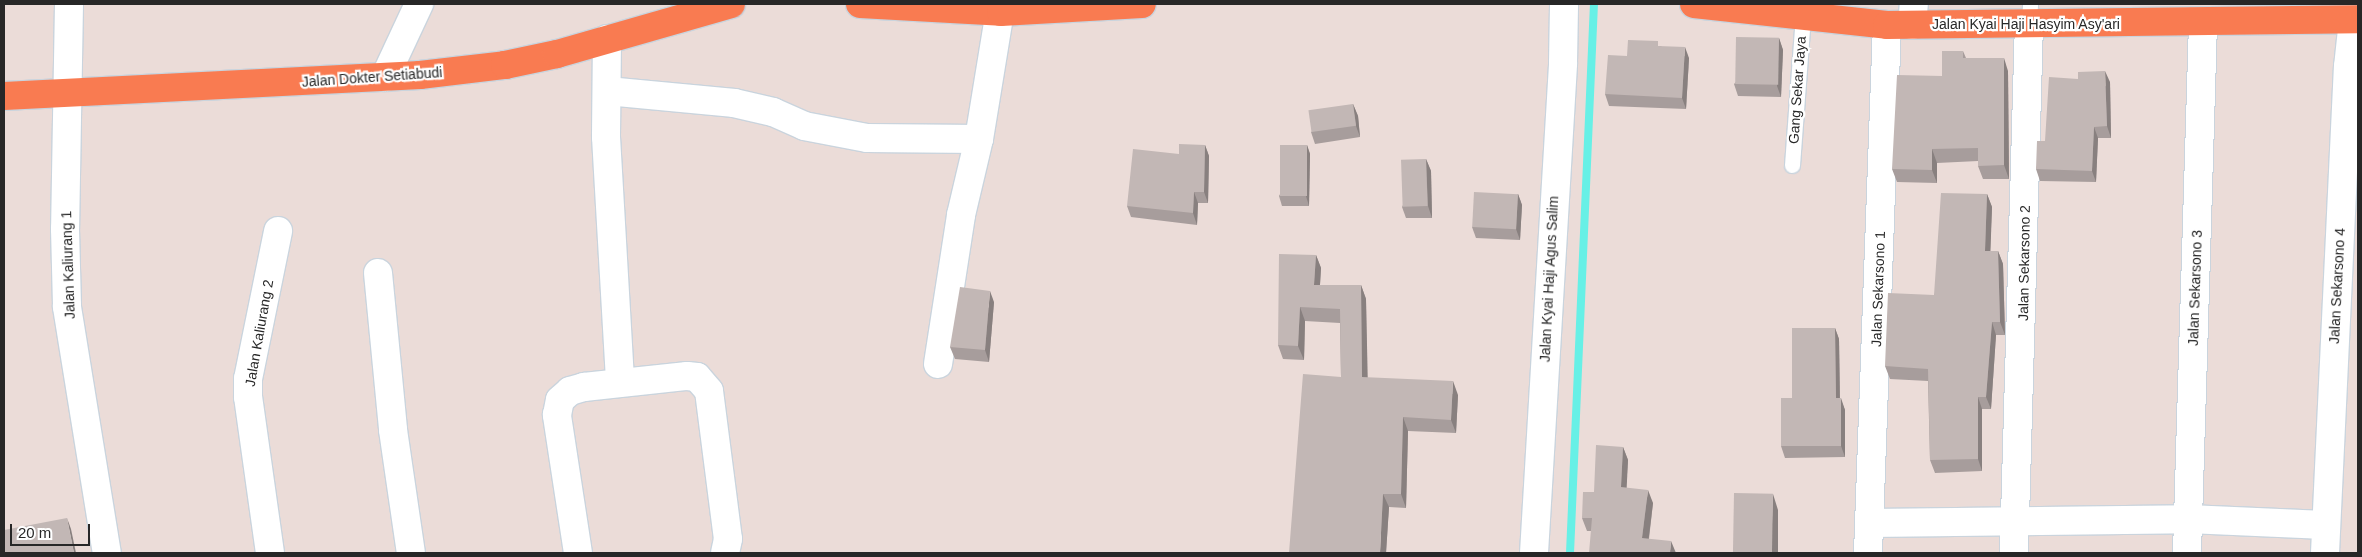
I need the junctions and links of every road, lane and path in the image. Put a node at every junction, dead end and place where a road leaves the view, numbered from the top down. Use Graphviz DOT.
graph roads {
  1 [pos="69,4"];
  2 [pos="419,4"];
  3 [pos="731,4"];
  4 [pos="860,4"];
  5 [pos="1142,4"];
  6 [pos="1564,4"];
  7 [pos="1694,4"];
  8 [pos="1001,8"];
  9 [pos="2029,14"];
  10 [pos="1802,16"];
  11 [pos="1905,18"];
  12 [pos="2356,20"];
  13 [pos="2203,22"];
  14 [pos="608,39"];
  15 [pos="385,77"];
  16 [pos="607,91"];
  17 [pos="70,93"];
  18 [pos="4,96"];
  19 [pos="979,139"];
  20 [pos="1792,164"];
  21 [pos="278,231"];
  22 [pos="378,273"];
  23 [pos="938,364"];
  24 [pos="620,383"];
  25 [pos="2188,519"];
  26 [pos="2015,522"];
  27 [pos="1871,523"];
  28 [pos="2325,525"];
  29 [pos="107,553"];
  30 [pos="270,553"];
  31 [pos="411,553"];
  32 [pos="578,553"];
  33 [pos="725,553"];
  34 [pos="1534,553"];
  35 [pos="1868,553"];
  36 [pos="2014,553"];
  37 [pos="2187,553"];
  38 [pos="2325,553"];
  1 -- 17 [label="street, Jalan Kaliurang 1"];
  2 -- 15 [label="street"];
  3 -- 14 [label="highway, Jalan Dokter Setiabudi"];
  4 -- 8 [label="highway"];
  5 -- 8 [label="highway"];
  6 -- 34 [label="street, Jalan Kyai Haji Agus Salim"];
  7 -- 10 [label="highway, Jalan Kyai Haji Hasyim Asy'ari"];
  8 -- 19 [label="street"];
  9 -- 11 [label="highway, Jalan Kyai Haji Hasyim Asy'ari"];
  9 -- 13 [label="highway, Jalan Kyai Haji Hasyim Asy'ari"];
  9 -- 26 [label="street, Jalan Sekarsono 2"];
  10 -- 11 [label="highway, Jalan Kyai Haji Hasyim Asy'ari"];
  10 -- 20 [label="lane, Gang Sekar Jaya"];
  11 -- 27 [label="street, Jalan Sekarsono 1"];
  12 -- 13 [label="highway, Jalan Kyai Haji Hasyim Asy'ari"];
  12 -- 28 [label="street, Jalan Sekarsono 4"];
  13 -- 25 [label="street, Jalan Sekarsono 3"];
  14 -- 15 [label="highway, Jalan Dokter Setiabudi"];
  14 -- 16 [label="street"];
  15 -- 17 [label="highway, Jalan Dokter Setiabudi"];
  16 -- 19 [label="street"];
  16 -- 24 [label="street"];
  17 -- 18 [label="highway, Jalan Dokter Setiabudi"];
  17 -- 29 [label="street, Jalan Kaliurang 1"];
  19 -- 23 [label="street"];
  21 -- 30 [label="street, Jalan Kaliurang 2"];
  22 -- 31 [label="street"];
  24 -- 32 [label="street"];
  24 -- 33 [label="street"];
  25 -- 26 [label="street"];
  25 -- 28 [label="street"];
  25 -- 37 [label="street, Jalan Sekarsono 3"];
  26 -- 27 [label="street"];
  26 -- 36 [label="street"];
  27 -- 35 [label="street, Jalan Sekarsono 1"];
  28 -- 38 [label="street, Jalan Sekarsono 4"];
}
